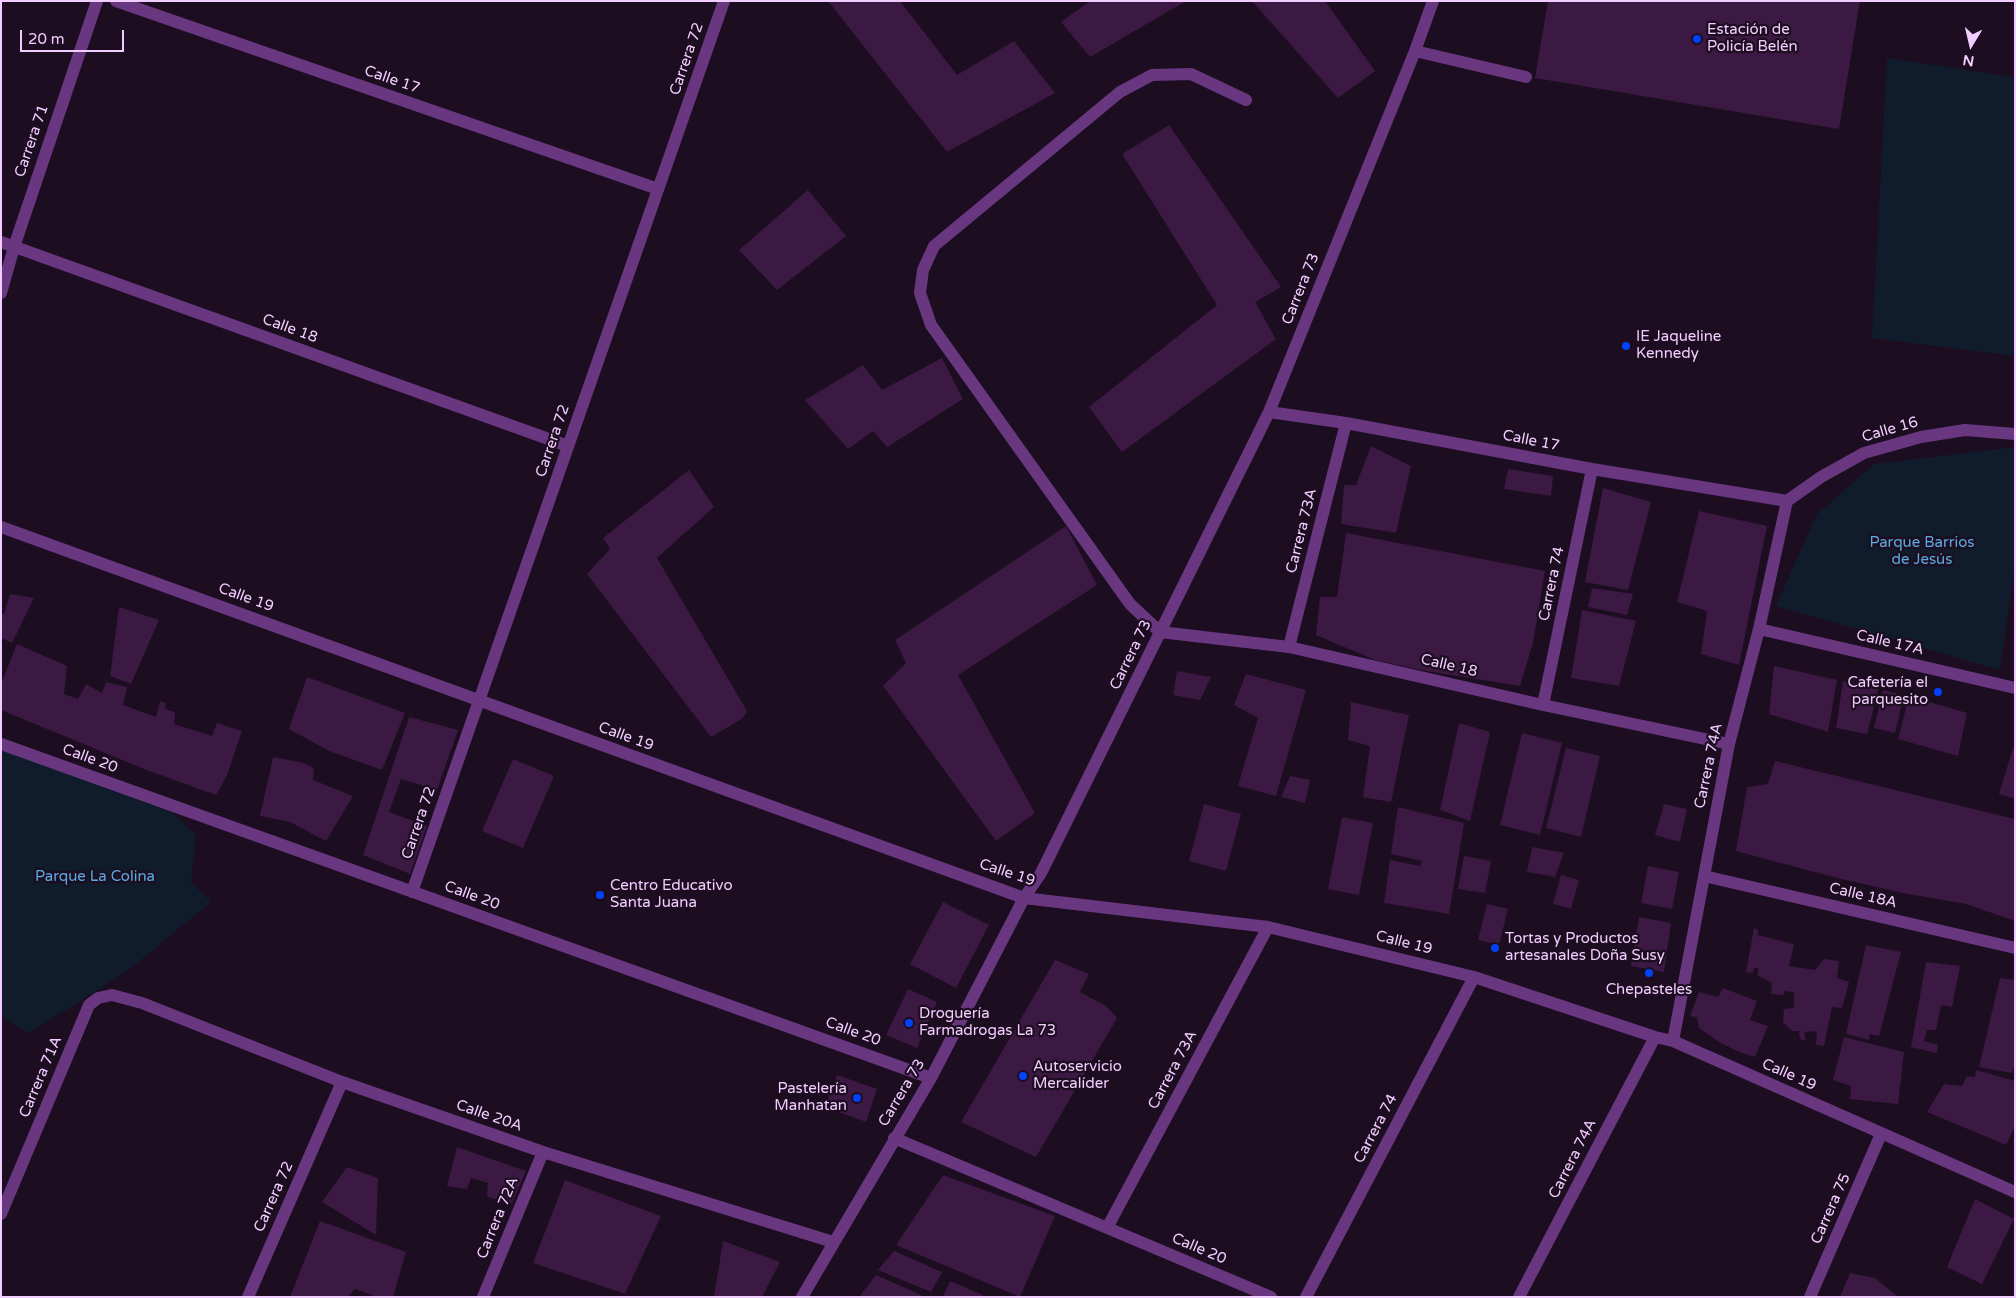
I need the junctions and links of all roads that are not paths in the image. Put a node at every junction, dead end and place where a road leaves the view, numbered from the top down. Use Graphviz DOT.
graph roads {
  1 [pos="97,1"];
  2 [pos="116,1"];
  3 [pos="724,1"];
  4 [pos="1433,1"];
  5 [pos="1415,51"];
  6 [pos="1526,77"];
  7 [pos="1246,100"];
  8 [pos="658,189"];
  9 [pos="1,242"];
  10 [pos="14,247"];
  11 [pos="1,293"];
  12 [pos="1269,412"];
  13 [pos="1346,423"];
  14 [pos="2015,434"];
  15 [pos="568,446"];
  16 [pos="1592,469"];
  17 [pos="1787,501"];
  18 [pos="1,527"];
  19 [pos="1759,629"];
  20 [pos="1160,632"];
  21 [pos="1289,647"];
  22 [pos="2015,688"];
  23 [pos="479,700"];
  24 [pos="1543,704"];
  25 [pos="1,744"];
  26 [pos="1729,744"];
  27 [pos="1704,876"];
  28 [pos="412,892"];
  29 [pos="1024,898"];
  30 [pos="1268,927"];
  31 [pos="2015,948"];
  32 [pos="1474,977"];
  33 [pos="142,1003"];
  34 [pos="1655,1036"];
  35 [pos="1673,1040"];
  36 [pos="931,1078"];
  37 [pos="342,1082"];
  38 [pos="1881,1134"];
  39 [pos="894,1138"];
  40 [pos="543,1152"];
  41 [pos="2015,1192"];
  42 [pos="1,1214"];
  43 [pos="1107,1228"];
  44 [pos="832,1242"];
  45 [pos="1255,1294"];
  46 [pos="248,1297"];
  47 [pos="484,1297"];
  48 [pos="802,1297"];
  49 [pos="1270,1297"];
  50 [pos="1306,1297"];
  51 [pos="1519,1297"];
  52 [pos="1810,1297"];
  1 -- 10 [label="street, Carrera 71"];
  2 -- 8 [label="street, Calle 17"];
  3 -- 8 [label="street, Carrera 72"];
  4 -- 5 [label="street, Carrera 73"];
  5 -- 6 [label="street"];
  5 -- 12 [label="street, Carrera 73"];
  7 -- 20 [label="street"];
  8 -- 15 [label="street, Carrera 72"];
  9 -- 10 [label="street, Calle 18"];
  10 -- 11 [label="street, Carrera 71"];
  10 -- 15 [label="street, Calle 18"];
  12 -- 13 [label="street, Calle 17"];
  12 -- 20 [label="street, Carrera 73"];
  13 -- 16 [label="street, Calle 17"];
  13 -- 21 [label="street, Carrera 73A"];
  14 -- 17 [label="street, Calle 16"];
  15 -- 23 [label="street, Carrera 72"];
  16 -- 17 [label="street, Calle 17"];
  16 -- 24 [label="street, Carrera 74"];
  17 -- 19 [label="street, Carrera 74A"];
  18 -- 23 [label="street, Calle 19"];
  19 -- 22 [label="street, Calle 17A"];
  19 -- 26 [label="street, Carrera 74A"];
  20 -- 21 [label="street, Calle 18"];
  20 -- 29 [label="street, Carrera 73"];
  21 -- 24 [label="street, Calle 18"];
  23 -- 28 [label="street, Carrera 72"];
  23 -- 29 [label="street, Calle 19"];
  24 -- 26 [label="street, Calle 18"];
  25 -- 28 [label="street, Calle 20"];
  26 -- 27 [label="street, Carrera 74A"];
  27 -- 31 [label="street, Calle 18A"];
  27 -- 35 [label="street, Carrera 74A"];
  28 -- 36 [label="street, Calle 20"];
  29 -- 30 [label="street, Calle 19"];
  29 -- 36 [label="street, Carrera 73"];
  30 -- 32 [label="street, Calle 19"];
  30 -- 43 [label="street, Carrera 73A"];
  32 -- 34 [label="street, Calle 19"];
  32 -- 50 [label="street, Carrera 74"];
  33 -- 37 [label="street, Calle 20A"];
  33 -- 42 [label="street, Carrera 71A"];
  34 -- 35 [label="street, Calle 19"];
  34 -- 51 [label="street, Carrera 74A"];
  35 -- 38 [label="street, Calle 19"];
  36 -- 39 [label="street, Carrera 73"];
  37 -- 40 [label="street, Calle 20A"];
  37 -- 46 [label="street, Carrera 72"];
  38 -- 41 [label="street, Calle 19"];
  38 -- 52 [label="street, Carrera 75"];
  39 -- 43 [label="street, Calle 20"];
  39 -- 44 [label="street, Carrera 73"];
  40 -- 44 [label="street, Calle 20A"];
  40 -- 47 [label="street, Carrera 72A"];
  43 -- 45 [label="street, Calle 20"];
  44 -- 48 [label="street, Carrera 73"];
  45 -- 49 [label="street, Calle 20"];
}
